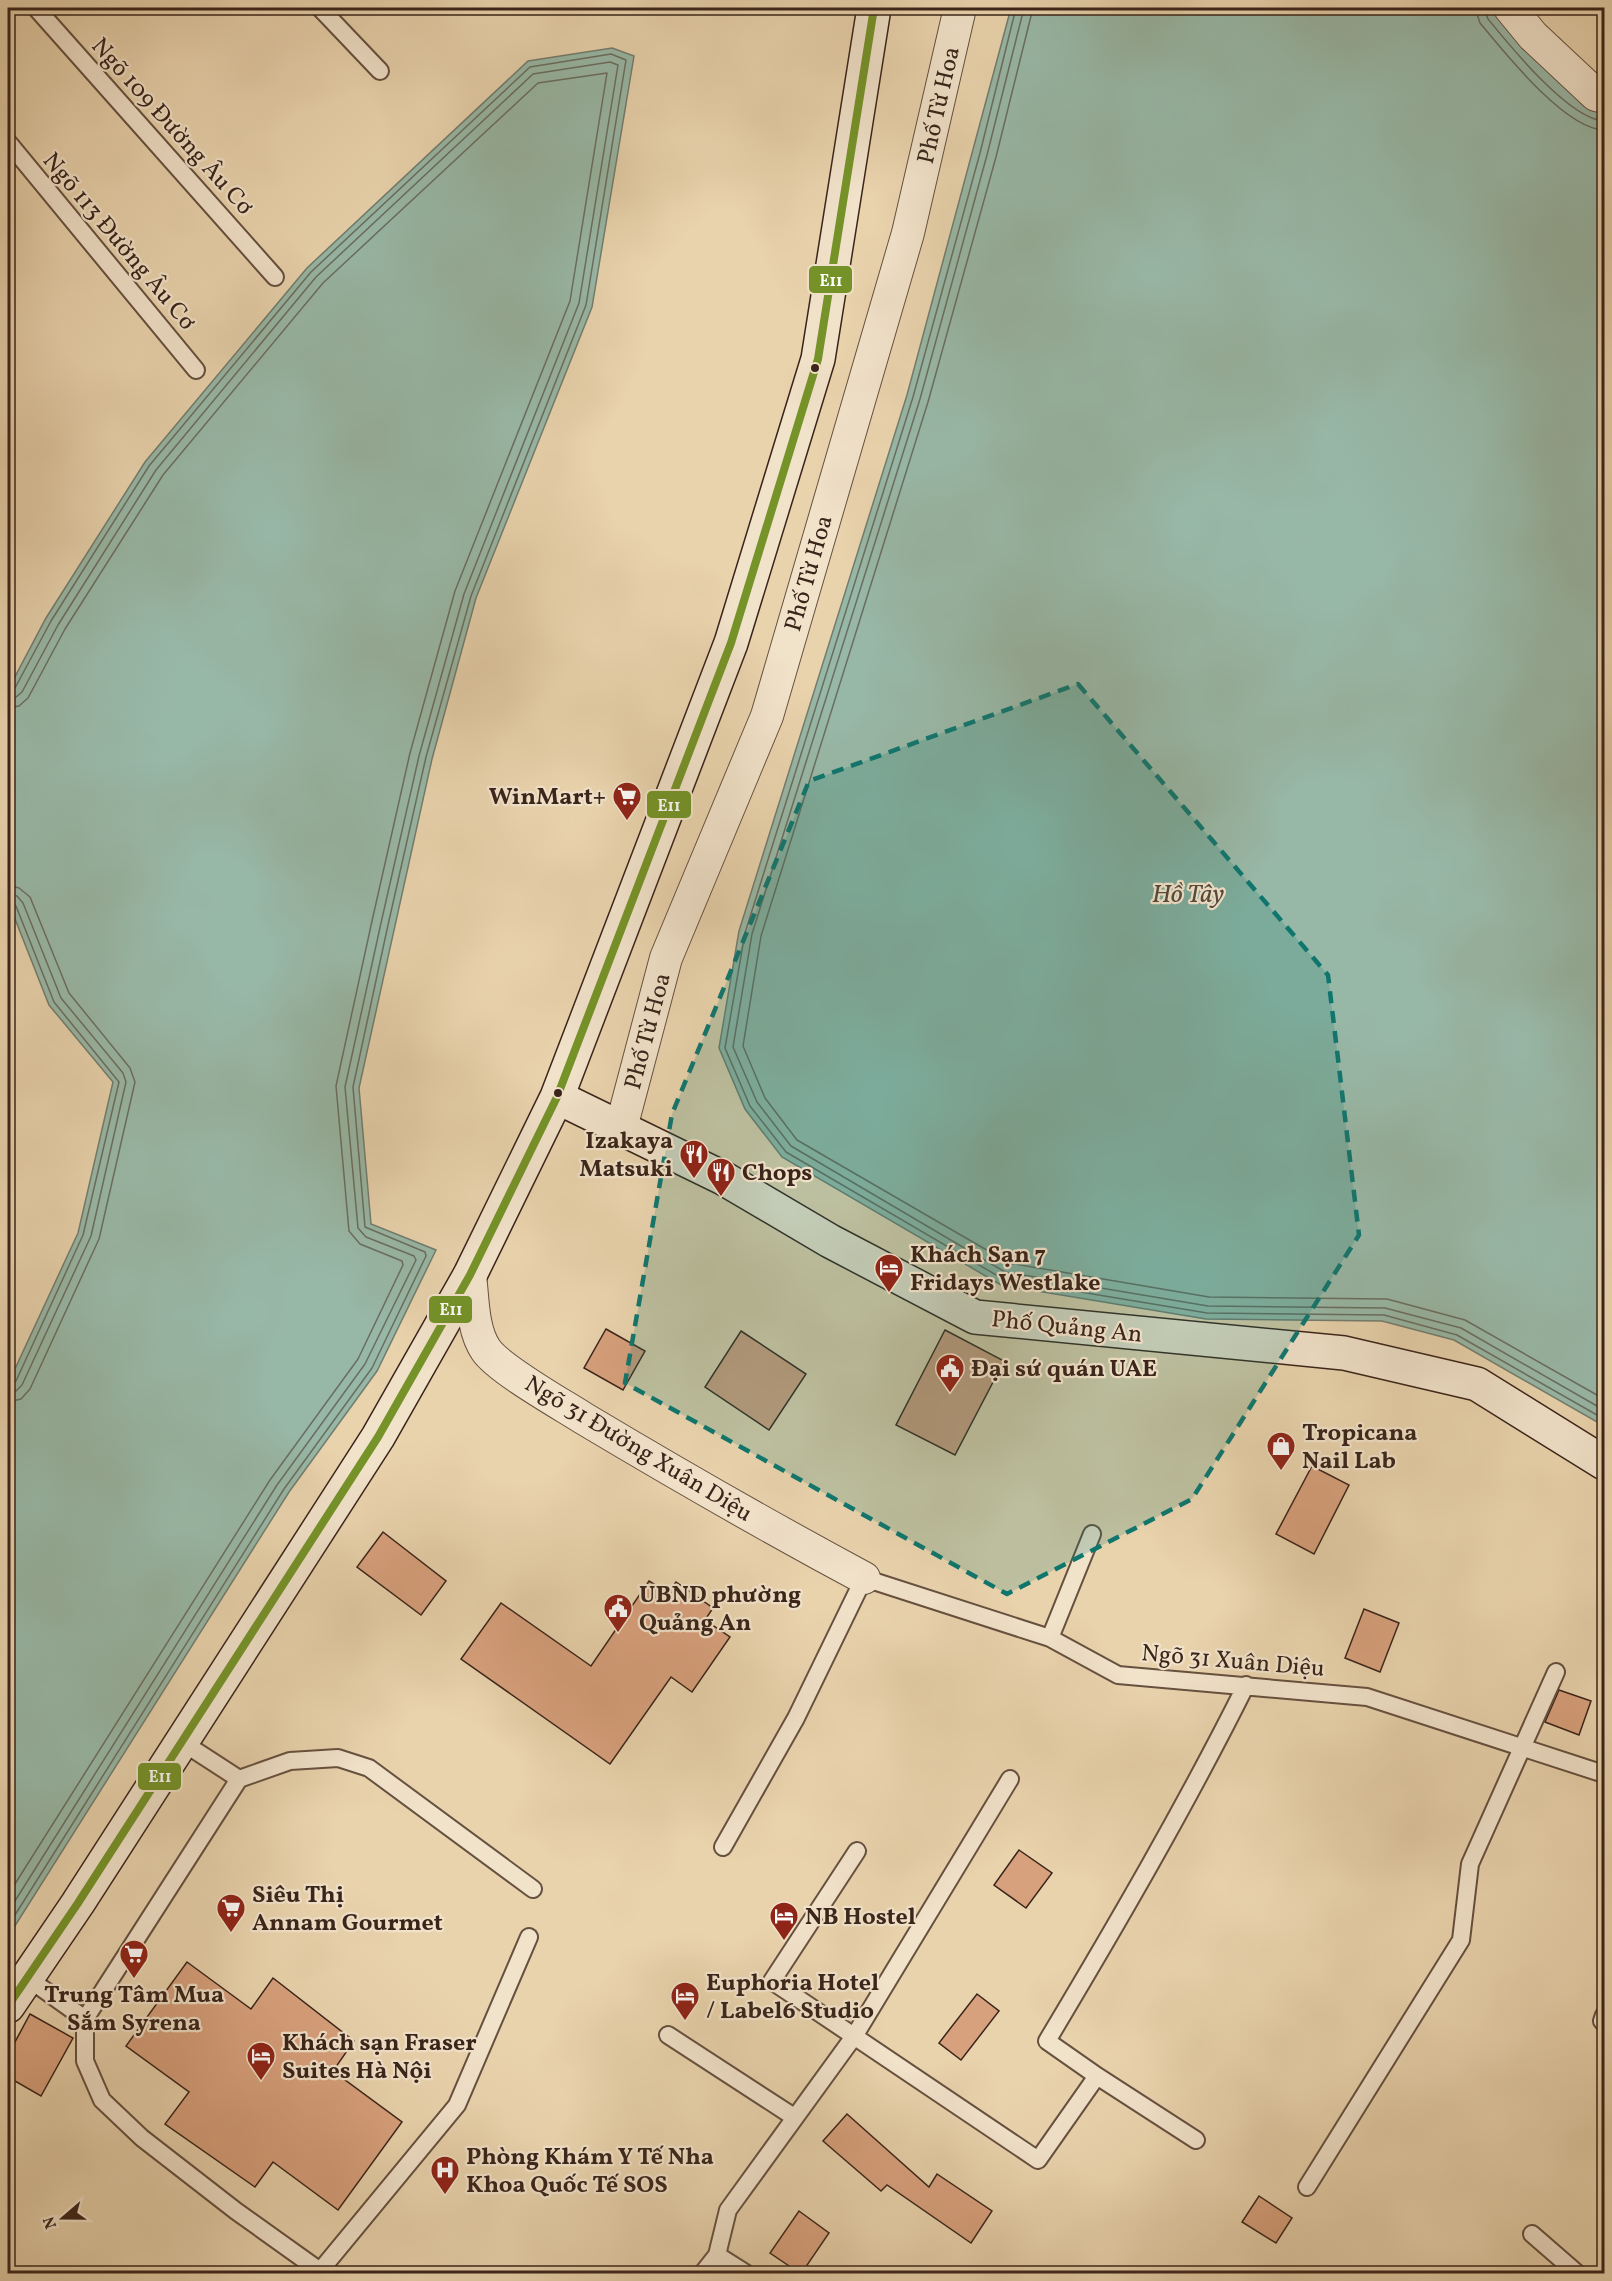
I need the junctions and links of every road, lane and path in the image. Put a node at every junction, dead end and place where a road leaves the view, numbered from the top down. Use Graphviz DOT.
graph roads {
  1 [pos="36,8"];
  2 [pos="320,8"];
  3 [pos="874,8"];
  4 [pos="960,8"];
  5 [pos="1510,8"];
  6 [pos="380,71"];
  7 [pos="1605,97"];
  8 [pos="8,142"];
  9 [pos="275,277"];
  10 [pos="196,370"];
  11 [pos="556,1097"];
  12 [pos="621,1128"];
  13 [pos="470,1275"];
  14 [pos="1605,1463"];
  15 [pos="1092,1534"];
  16 [pos="864,1578"];
  17 [pos="1050,1638"];
  18 [pos="1556,1672"];
  19 [pos="1246,1685"];
  20 [pos="182,1742"];
  21 [pos="1522,1748"];
  22 [pos="1605,1774"];
  23 [pos="239,1779"];
  24 [pos="1010,1779"];
  25 [pos="723,1848"];
  26 [pos="857,1851"];
  27 [pos="533,1889"];
  28 [pos="529,1937"];
  29 [pos="28,1979"];
  30 [pos="8,2006"];
  31 [pos="1605,2015"];
  32 [pos="85,2019"];
  33 [pos="1605,2023"];
  34 [pos="668,2035"];
  35 [pos="855,2035"];
  36 [pos="1096,2076"];
  37 [pos="794,2118"];
  38 [pos="1196,2140"];
  39 [pos="1307,2187"];
  40 [pos="1532,2234"];
  41 [pos="717,2255"];
  42 [pos="702,2274"];
  43 [pos="747,2274"];
  44 [pos="1578,2274"];
  1 -- 9 [label="lane, Ngõ 109 Đường Âu Cơ"];
  2 -- 6 [label="lane"];
  3 -- 11 [label="street"];
  4 -- 12 [label="street, Phố Từ Hoa"];
  5 -- 7 [label="street"];
  8 -- 10 [label="lane, Ngõ 113 Đường Âu Cơ"];
  11 -- 12 [label="street, Phố Quảng An"];
  11 -- 13 [label="street"];
  12 -- 14 [label="street, Phố Quảng An"];
  13 -- 16 [label="street, Ngõ 31 Đường Xuân Diệu"];
  13 -- 20 [label="street"];
  15 -- 17 [label="lane"];
  16 -- 17 [label="lane, Ngõ 31 Xuân Diệu"];
  16 -- 25 [label="lane"];
  17 -- 19 [label="lane, Ngõ 31 Xuân Diệu"];
  18 -- 21 [label="lane"];
  19 -- 21 [label="lane, Ngõ 31 Xuân Diệu"];
  19 -- 36 [label="lane"];
  20 -- 23 [label="lane"];
  20 -- 29 [label="street"];
  21 -- 22 [label="lane, Ngõ 31 Xuân Diệu"];
  21 -- 39 [label="lane"];
  23 -- 27 [label="lane"];
  23 -- 32 [label="lane"];
  24 -- 35 [label="lane"];
  26 -- 35 [label="lane"];
  28 -- 32 [label="lane"];
  29 -- 30 [label="street"];
  29 -- 32 [label="lane"];
  31 -- 33 [label="lane"];
  34 -- 37 [label="lane"];
  35 -- 36 [label="lane"];
  35 -- 37 [label="lane"];
  36 -- 38 [label="lane"];
  37 -- 41 [label="lane"];
  40 -- 44 [label="lane"];
  41 -- 42 [label="lane"];
  41 -- 43 [label="lane"];
}
